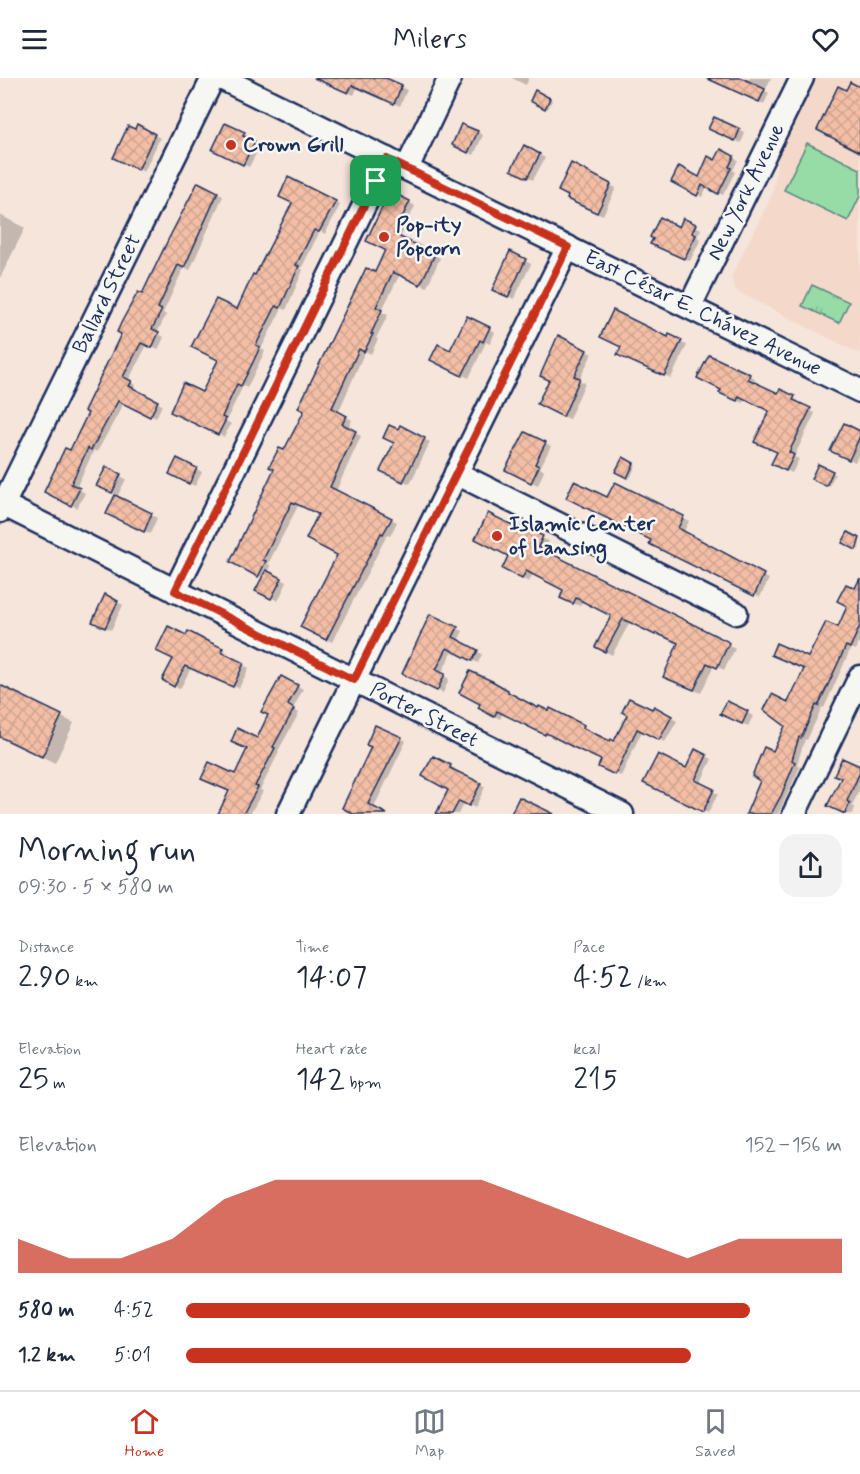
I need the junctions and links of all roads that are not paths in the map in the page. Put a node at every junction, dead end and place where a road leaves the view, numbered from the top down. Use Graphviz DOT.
graph roads {
  1 [pos="213,78"];
  2 [pos="221,78"];
  3 [pos="450,78"];
  4 [pos="802,78"];
  5 [pos="397,163"];
  6 [pos="568,247"];
  7 [pos="690,306"];
  8 [pos="860,391"];
  9 [pos="456,473"];
  10 [pos="1,506"];
  11 [pos="175,591"];
  12 [pos="736,613"];
  13 [pos="860,677"];
  14 [pos="354,680"];
  15 [pos="288,814"];
  16 [pos="622,814"];
  17 [pos="794,814"];
  1 -- 10 [label="street, Ballard Street"];
  2 -- 5 [label="street, East César E. Chávez Avenue"];
  3 -- 5 [label="street"];
  4 -- 7 [label="street, New York Avenue"];
  5 -- 6 [label="street, East César E. Chávez Avenue"];
  5 -- 11 [label="street"];
  6 -- 7 [label="street, East César E. Chávez Avenue"];
  6 -- 9 [label="street"];
  7 -- 8 [label="street, East César E. Chávez Avenue"];
  9 -- 12 [label="street"];
  9 -- 14 [label="street"];
  10 -- 11 [label="street, Porter Street"];
  11 -- 14 [label="street, Porter Street"];
  13 -- 17 [label="street"];
  14 -- 15 [label="street"];
  14 -- 16 [label="street, Porter Street"];
}
